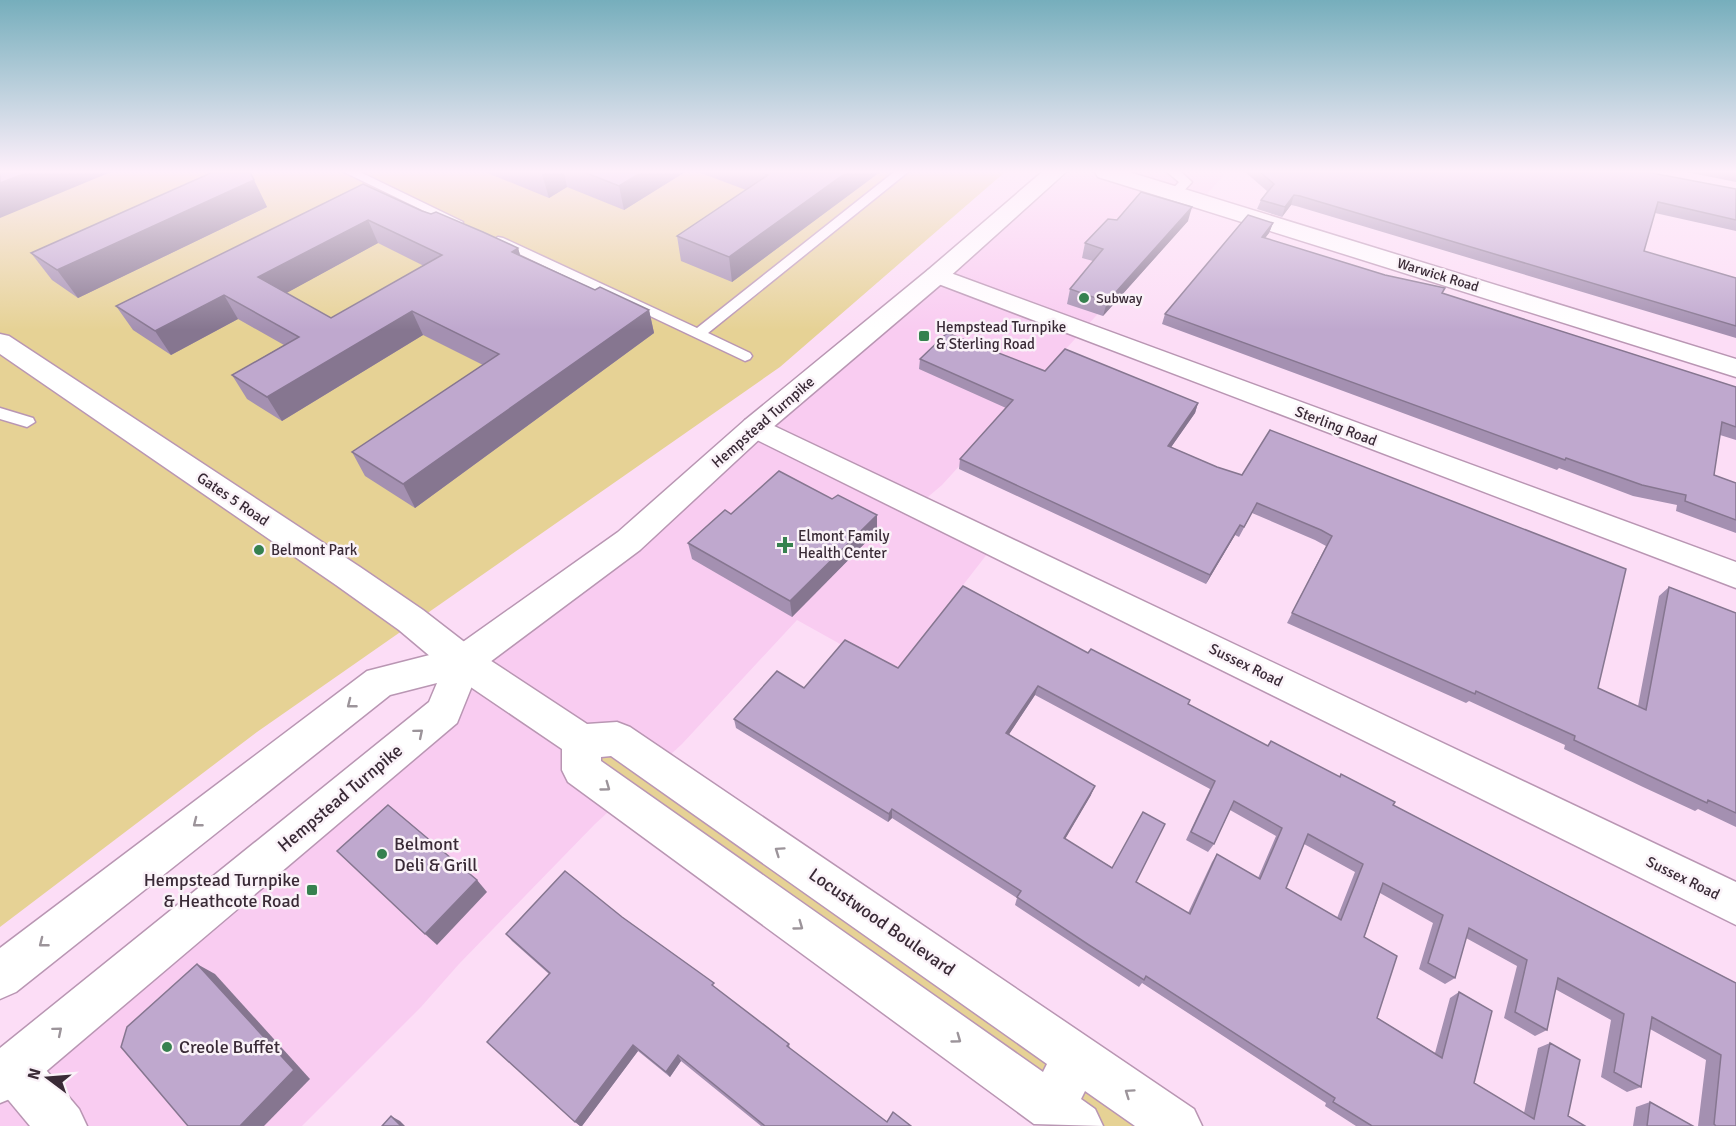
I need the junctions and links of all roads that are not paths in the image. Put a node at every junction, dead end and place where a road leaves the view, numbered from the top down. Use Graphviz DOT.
graph roads {
  1 [pos="463,225"];
  2 [pos="836,225"];
  3 [pos="995,225"];
  4 [pos="1300,225"];
  5 [pos="466,226"];
  6 [pos="487,236"];
  7 [pos="937,275"];
  8 [pos="698,334"];
  9 [pos="0,342"];
  10 [pos="745,356"];
  11 [pos="1736,368"];
  12 [pos="0,413"];
  13 [pos="27,422"];
  14 [pos="755,427"];
  15 [pos="1736,575"];
  16 [pos="463,662"];
  17 [pos="581,741"];
  18 [pos="1736,904"];
  19 [pos="0,976"];
  20 [pos="1077,1057"];
  21 [pos="7,1074"];
  22 [pos="1064,1116"];
  23 [pos="62,1126"];
  24 [pos="1178,1126"];
  1 -- 5 [label="lane"];
  2 -- 8 [label="lane"];
  3 -- 7 [label="street, Hempstead Turnpike"];
  4 -- 11 [label="street, Warwick Road"];
  6 -- 8 [label="lane"];
  7 -- 14 [label="street, Hempstead Turnpike"];
  7 -- 15 [label="street, Sterling Road"];
  8 -- 10 [label="lane"];
  9 -- 16 [label="street, Gates 5 Road"];
  12 -- 13 [label="lane"];
  14 -- 16 [label="street, Hempstead Turnpike"];
  14 -- 18 [label="street, Sussex Road"];
  16 -- 17 [label="street"];
  16 -- 19 [label="street, Hempstead Turnpike, one-way"];
  21 -- 16 [label="street, Hempstead Turnpike, one-way"];
  20 -- 17 [label="street, Locustwood Boulevard, one-way"];
  17 -- 22 [label="street, one-way"];
  20 -- 22 [label="street"];
  24 -- 20 [label="street, Locustwood Boulevard, one-way"];
  21 -- 23 [label="street"];
}
